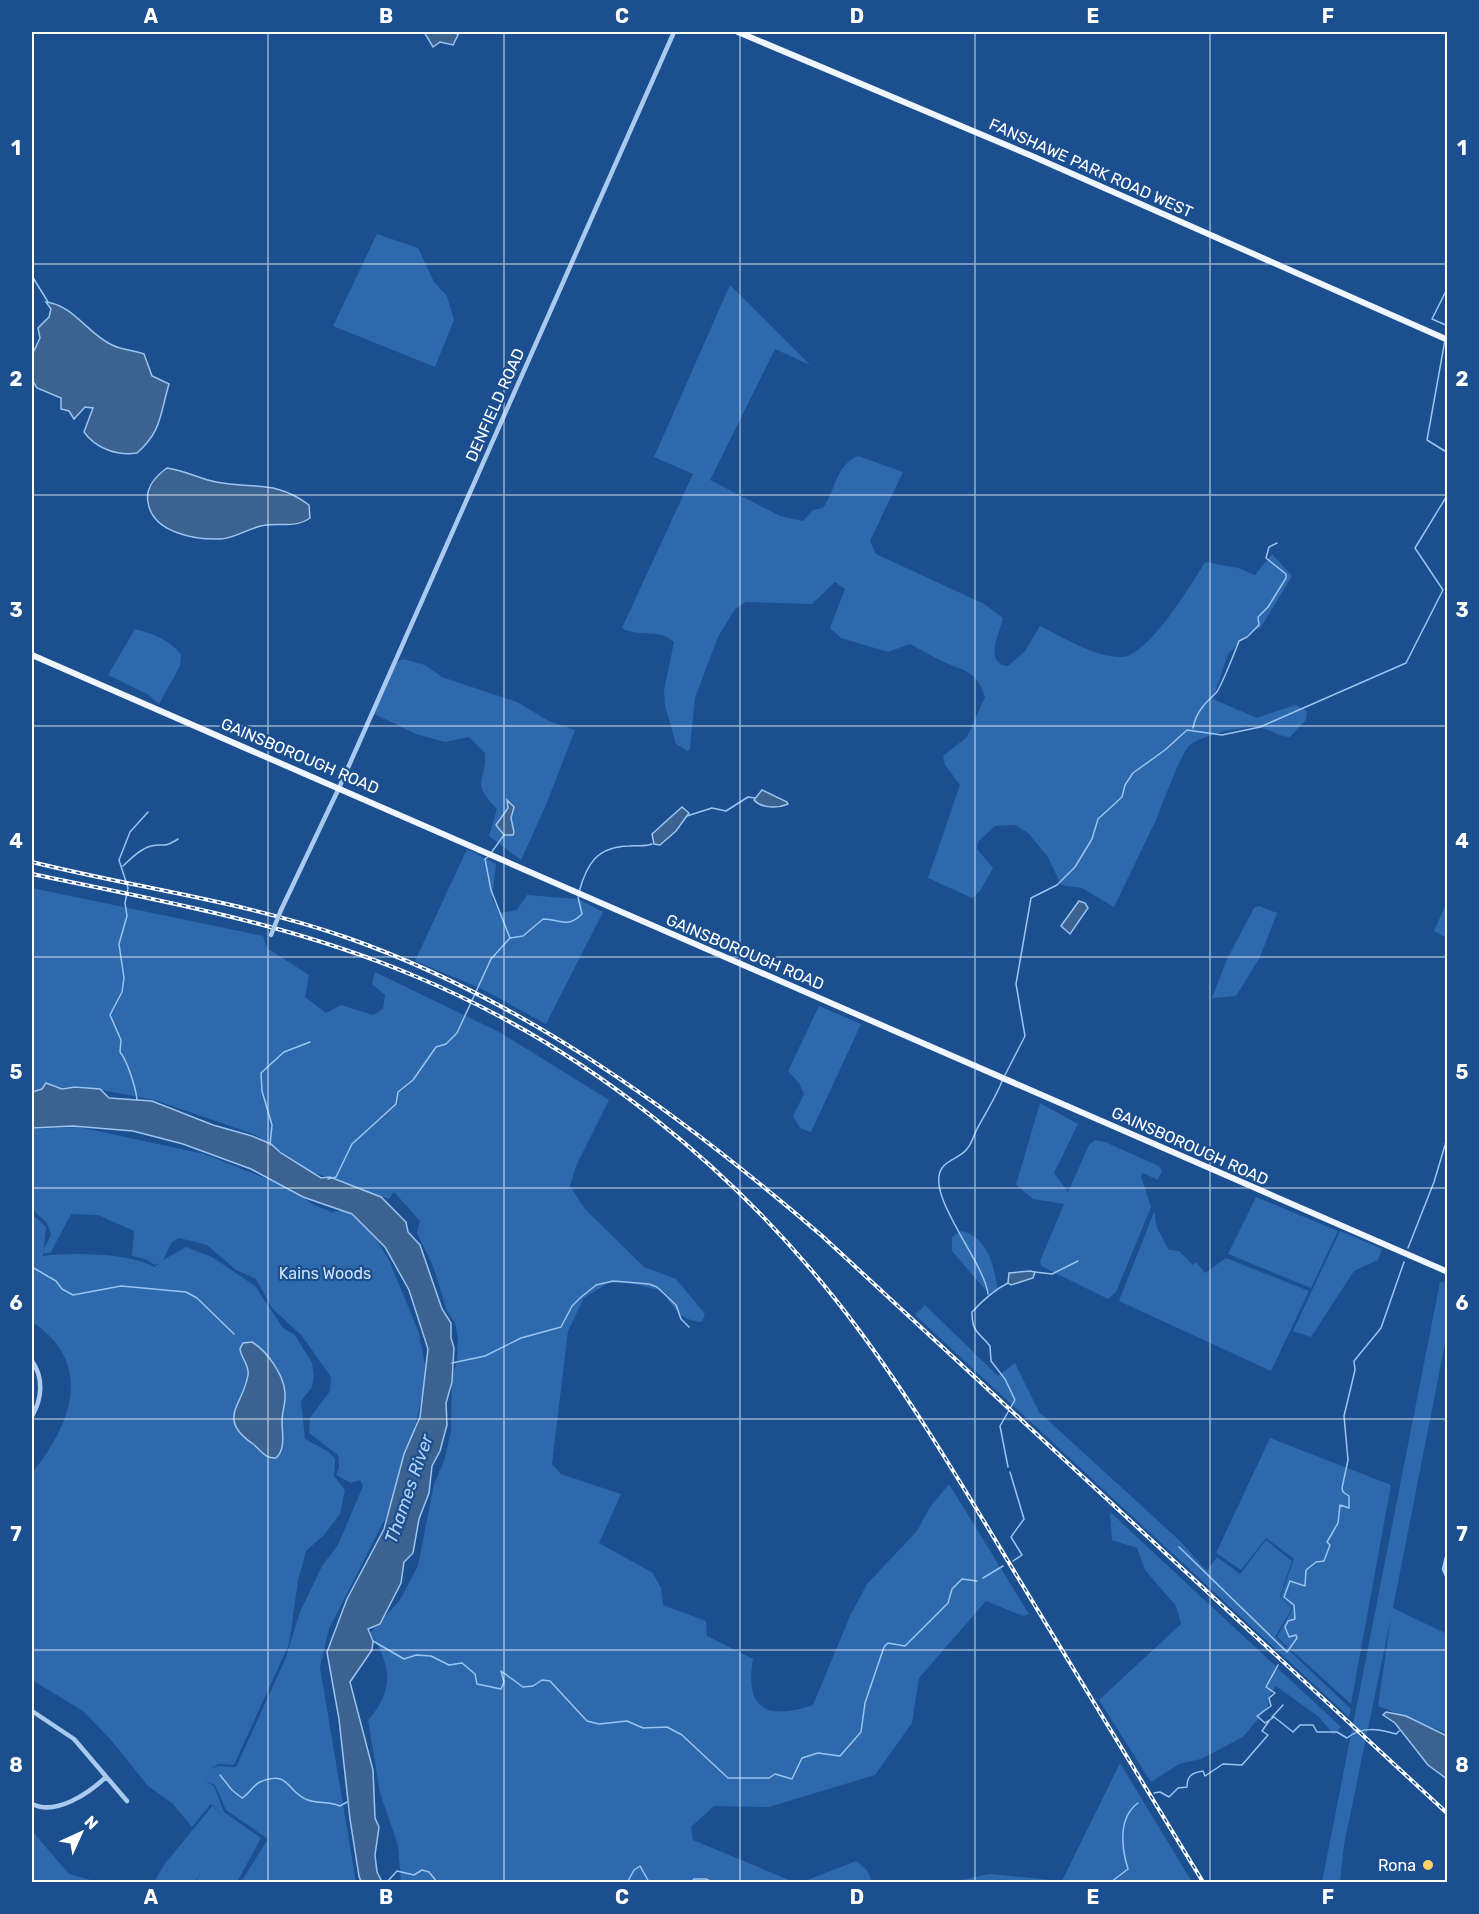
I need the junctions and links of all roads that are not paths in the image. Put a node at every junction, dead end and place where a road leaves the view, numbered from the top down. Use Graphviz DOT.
graph roads {
  1 [pos="674,32"];
  2 [pos="738,32"];
  3 [pos="1448,340"];
  4 [pos="32,655"];
  5 [pos="339,788"];
  6 [pos="269,942"];
  7 [pos="1448,1272"];
  8 [pos="32,1361"];
  9 [pos="32,1416"];
  10 [pos="1448,1553"];
  11 [pos="1448,1578"];
  12 [pos="32,1711"];
  13 [pos="106,1777"];
  14 [pos="127,1801"];
  15 [pos="32,1804"];
  1 -- 5 [label="street, DENFIELD ROAD"];
  2 -- 3 [label="main road, FANSHAWE PARK ROAD WEST"];
  4 -- 5 [label="main road, GAINSBOROUGH ROAD"];
  5 -- 6 [label="street, DENFIELD ROAD, bridge"];
  5 -- 7 [label="main road, GAINSBOROUGH ROAD"];
  8 -- 9 [label="street"];
  10 -- 11 [label="street"];
  12 -- 13 [label="street"];
  13 -- 14 [label="street"];
  13 -- 15 [label="street"];
}
